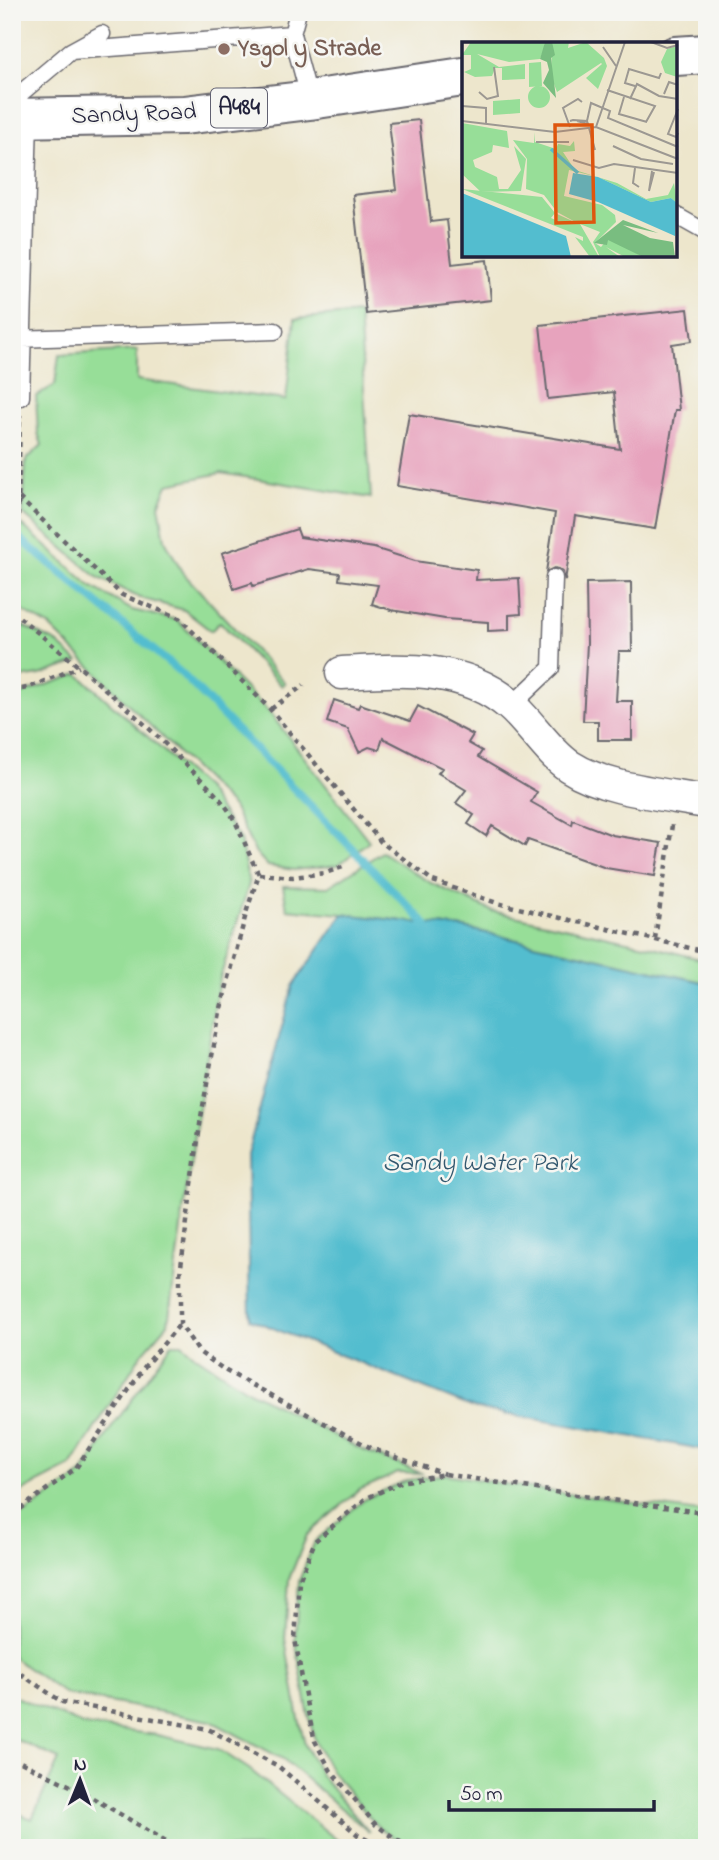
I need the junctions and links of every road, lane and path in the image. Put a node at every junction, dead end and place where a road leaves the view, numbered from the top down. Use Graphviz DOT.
graph roads {
  1 [pos="299,12"];
  2 [pos="102,34"];
  3 [pos="292,34"];
  4 [pos="71,51"];
  5 [pos="707,54"];
  6 [pos="677,56"];
  7 [pos="462,77"];
  8 [pos="310,100"];
  9 [pos="18,118"];
  10 [pos="677,216"];
  11 [pos="707,233"];
  12 [pos="275,331"];
  13 [pos="17,340"];
  14 [pos="21,397"];
  15 [pos="19,498"];
  16 [pos="12,536"];
  17 [pos="554,579"];
  18 [pos="12,611"];
  19 [pos="79,667"];
  20 [pos="342,673"];
  21 [pos="304,685"];
  22 [pos="12,691"];
  23 [pos="511,706"];
  24 [pos="271,709"];
  25 [pos="692,799"];
  26 [pos="343,867"];
  27 [pos="259,874"];
  28 [pos="655,939"];
  29 [pos="707,952"];
  30 [pos="180,1324"];
  31 [pos="445,1474"];
  32 [pos="707,1513"];
  33 [pos="12,1515"];
  34 [pos="12,1668"];
  35 [pos="12,1758"];
  36 [pos="178,1848"];
  37 [pos="383,1848"];
  38 [pos="410,1848"];
  1 -- 3 [label="lane"];
  2 -- 4 [label="lane"];
  3 -- 4 [label="lane"];
  3 -- 8 [label="lane"];
  4 -- 9 [label="lane"];
  5 -- 6 [label="main road"];
  7 -- 8 [label="main road, Sandy Road / A484"];
  8 -- 9 [label="main road, Sandy Road / A484"];
  9 -- 13 [label="lane"];
  10 -- 11 [label="lane"];
  12 -- 13 [label="lane"];
  13 -- 14 [label="lane"];
  14 -- 15 [label="path"];
  15 -- 16 [label="path"];
  15 -- 24 [label="path"];
  17 -- 23 [label="lane"];
  18 -- 19 [label="path"];
  19 -- 22 [label="path"];
  19 -- 27 [label="path"];
  20 -- 23 [label="street"];
  21 -- 24 [label="path"];
  23 -- 25 [label="street"];
  24 -- 28 [label="path"];
  25 -- 28 [label="path"];
  26 -- 27 [label="path"];
  27 -- 30 [label="path"];
  28 -- 29 [label="path"];
  30 -- 31 [label="path"];
  30 -- 33 [label="path"];
  31 -- 32 [label="path"];
  31 -- 38 [label="path"];
  34 -- 37 [label="path"];
  35 -- 36 [label="path"];
}
